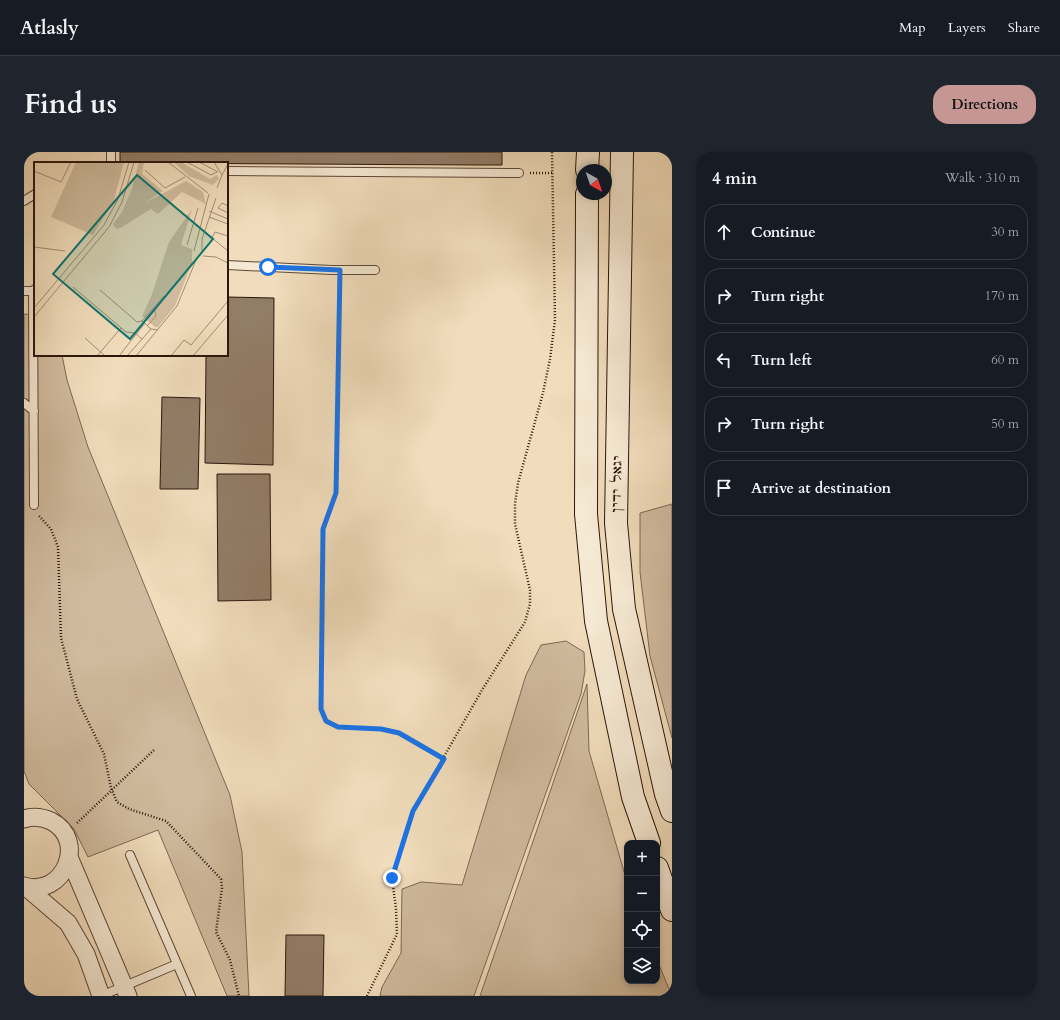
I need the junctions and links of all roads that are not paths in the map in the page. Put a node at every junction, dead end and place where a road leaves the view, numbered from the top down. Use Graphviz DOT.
graph roads {
  1 [pos="588,152"];
  2 [pos="622,152"];
  3 [pos="587,164"];
  4 [pos="228,171"];
  5 [pos="519,173"];
  6 [pos="34,195"];
  7 [pos="587,200"];
  8 [pos="24,201"];
  9 [pos="228,265"];
  10 [pos="375,270"];
  11 [pos="34,290"];
  12 [pos="24,291"];
  13 [pos="24,402"];
  14 [pos="34,411"];
  15 [pos="34,505"];
  16 [pos="672,811"];
  17 [pos="24,819"];
  18 [pos="648,840"];
  19 [pos="130,855"];
  20 [pos="69,857"];
  21 [pos="660,876"];
  22 [pos="25,886"];
  23 [pos="672,910"];
  24 [pos="177,964"];
  25 [pos="125,991"];
  26 [pos="101,996"];
  27 [pos="191,996"];
  1 -- 3 [label="main road"];
  2 -- 16 [label="main road, יגאל ידין"];
  4 -- 5 [label="lane"];
  6 -- 8 [label="lane"];
  7 -- 18 [label="main road"];
  9 -- 10 [label="lane"];
  11 -- 12 [label="lane"];
  11 -- 14 [label="lane"];
  13 -- 14 [label="lane"];
  14 -- 15 [label="lane"];
  17 -- 20 [label="street"];
  19 -- 24 [label="lane"];
  20 -- 22 [label="street"];
  20 -- 25 [label="street"];
  21 -- 23 [label="main road"];
  22 -- 26 [label="street"];
  24 -- 25 [label="lane"];
  24 -- 27 [label="lane"];
  25 -- 26 [label="lane"];
}
